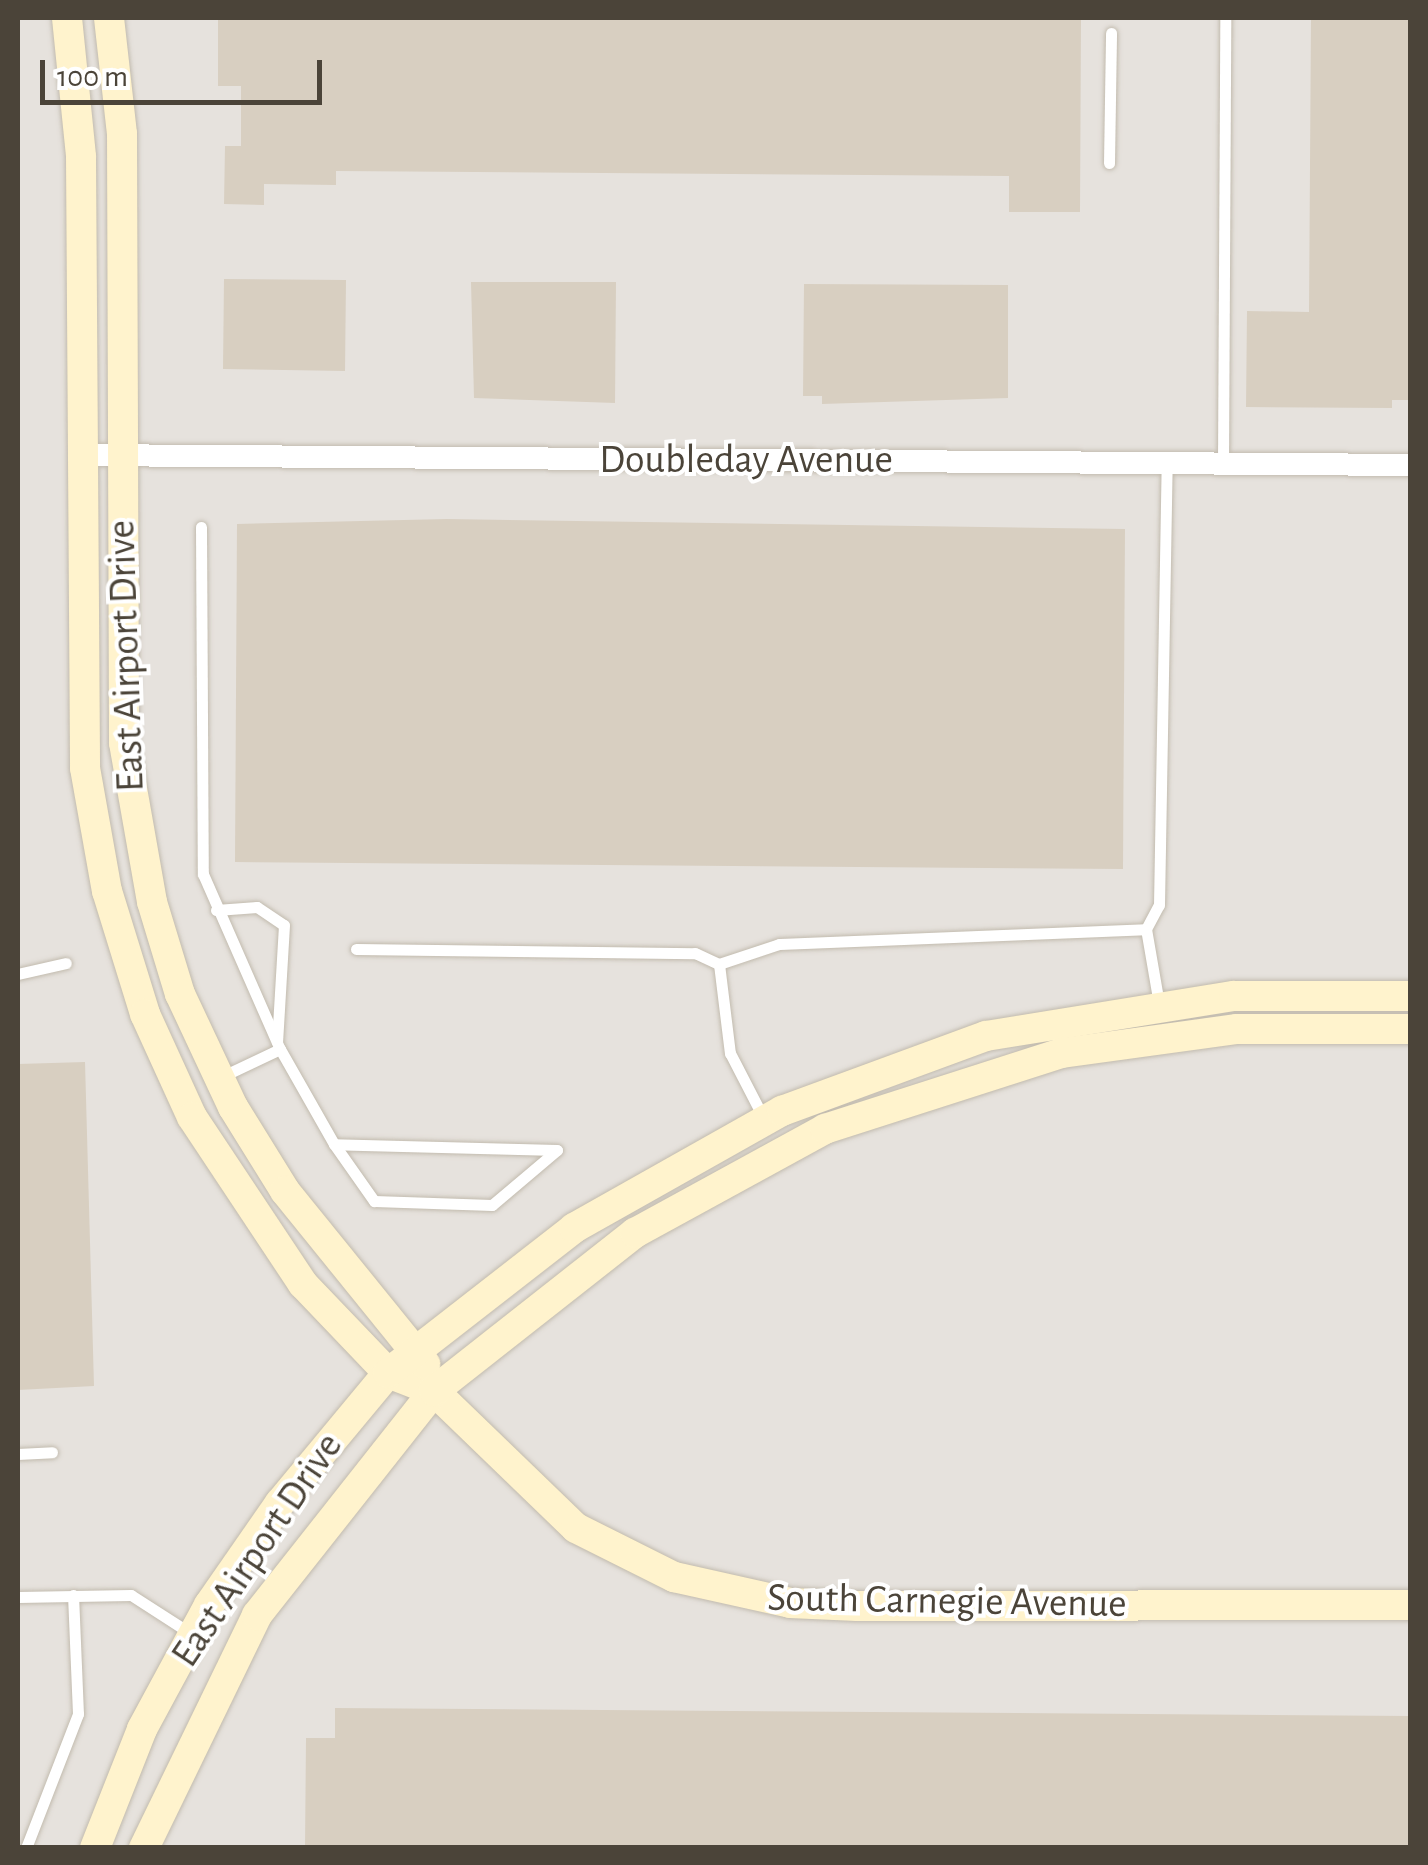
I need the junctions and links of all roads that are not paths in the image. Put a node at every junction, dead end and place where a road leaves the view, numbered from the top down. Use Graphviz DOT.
graph roads {
  1 [pos="66,18"];
  2 [pos="110,18"];
  3 [pos="1225,18"];
  4 [pos="1111,33"];
  5 [pos="1109,163"];
  6 [pos="81,455"];
  7 [pos="120,456"];
  8 [pos="1166,463"];
  9 [pos="1223,464"];
  10 [pos="1410,465"];
  11 [pos="201,526"];
  12 [pos="216,910"];
  13 [pos="1146,928"];
  14 [pos="356,948"];
  15 [pos="66,963"];
  16 [pos="719,964"];
  17 [pos="18,974"];
  18 [pos="1410,996"];
  19 [pos="1159,1004"];
  20 [pos="1410,1029"];
  21 [pos="279,1046"];
  22 [pos="219,1078"];
  23 [pos="764,1119"];
  24 [pos="334,1144"];
  25 [pos="419,1346"];
  26 [pos="388,1373"];
  27 [pos="434,1390"];
  28 [pos="52,1452"];
  29 [pos="18,1454"];
  30 [pos="73,1596"];
  31 [pos="18,1597"];
  32 [pos="1410,1605"];
  33 [pos="193,1636"];
  34 [pos="26,1848"];
  35 [pos="95,1848"];
  36 [pos="144,1848"];
  1 -- 6 [label="main road, East Airport Drive"];
  2 -- 7 [label="main road, East Airport Drive"];
  3 -- 9 [label="lane"];
  4 -- 5 [label="lane"];
  6 -- 7 [label="street, Doubleday Avenue"];
  6 -- 26 [label="main road, East Airport Drive"];
  7 -- 8 [label="street, Doubleday Avenue"];
  7 -- 22 [label="main road, East Airport Drive"];
  8 -- 9 [label="street, Doubleday Avenue"];
  8 -- 13 [label="lane"];
  9 -- 10 [label="street, Doubleday Avenue"];
  11 -- 12 [label="lane"];
  12 -- 21 [label="lane"];
  12 -- 21 [label="lane"];
  13 -- 16 [label="lane"];
  13 -- 19 [label="lane"];
  14 -- 16 [label="lane"];
  15 -- 17 [label="lane"];
  16 -- 23 [label="lane"];
  18 -- 19 [label="main road"];
  19 -- 23 [label="main road"];
  20 -- 27 [label="main road"];
  21 -- 22 [label="lane"];
  21 -- 24 [label="lane"];
  22 -- 25 [label="main road, East Airport Drive"];
  23 -- 25 [label="main road"];
  24 -- 24 [label="lane"];
  25 -- 26 [label="main road"];
  25 -- 27 [label="main road, East Airport Drive"];
  26 -- 27 [label="main road, East Airport Drive"];
  26 -- 33 [label="main road, East Airport Drive"];
  27 -- 32 [label="main road, South Carnegie Avenue"];
  27 -- 36 [label="main road, East Airport Drive"];
  28 -- 29 [label="lane"];
  30 -- 31 [label="lane"];
  30 -- 33 [label="lane"];
  30 -- 34 [label="lane"];
  33 -- 35 [label="main road, East Airport Drive"];
}
